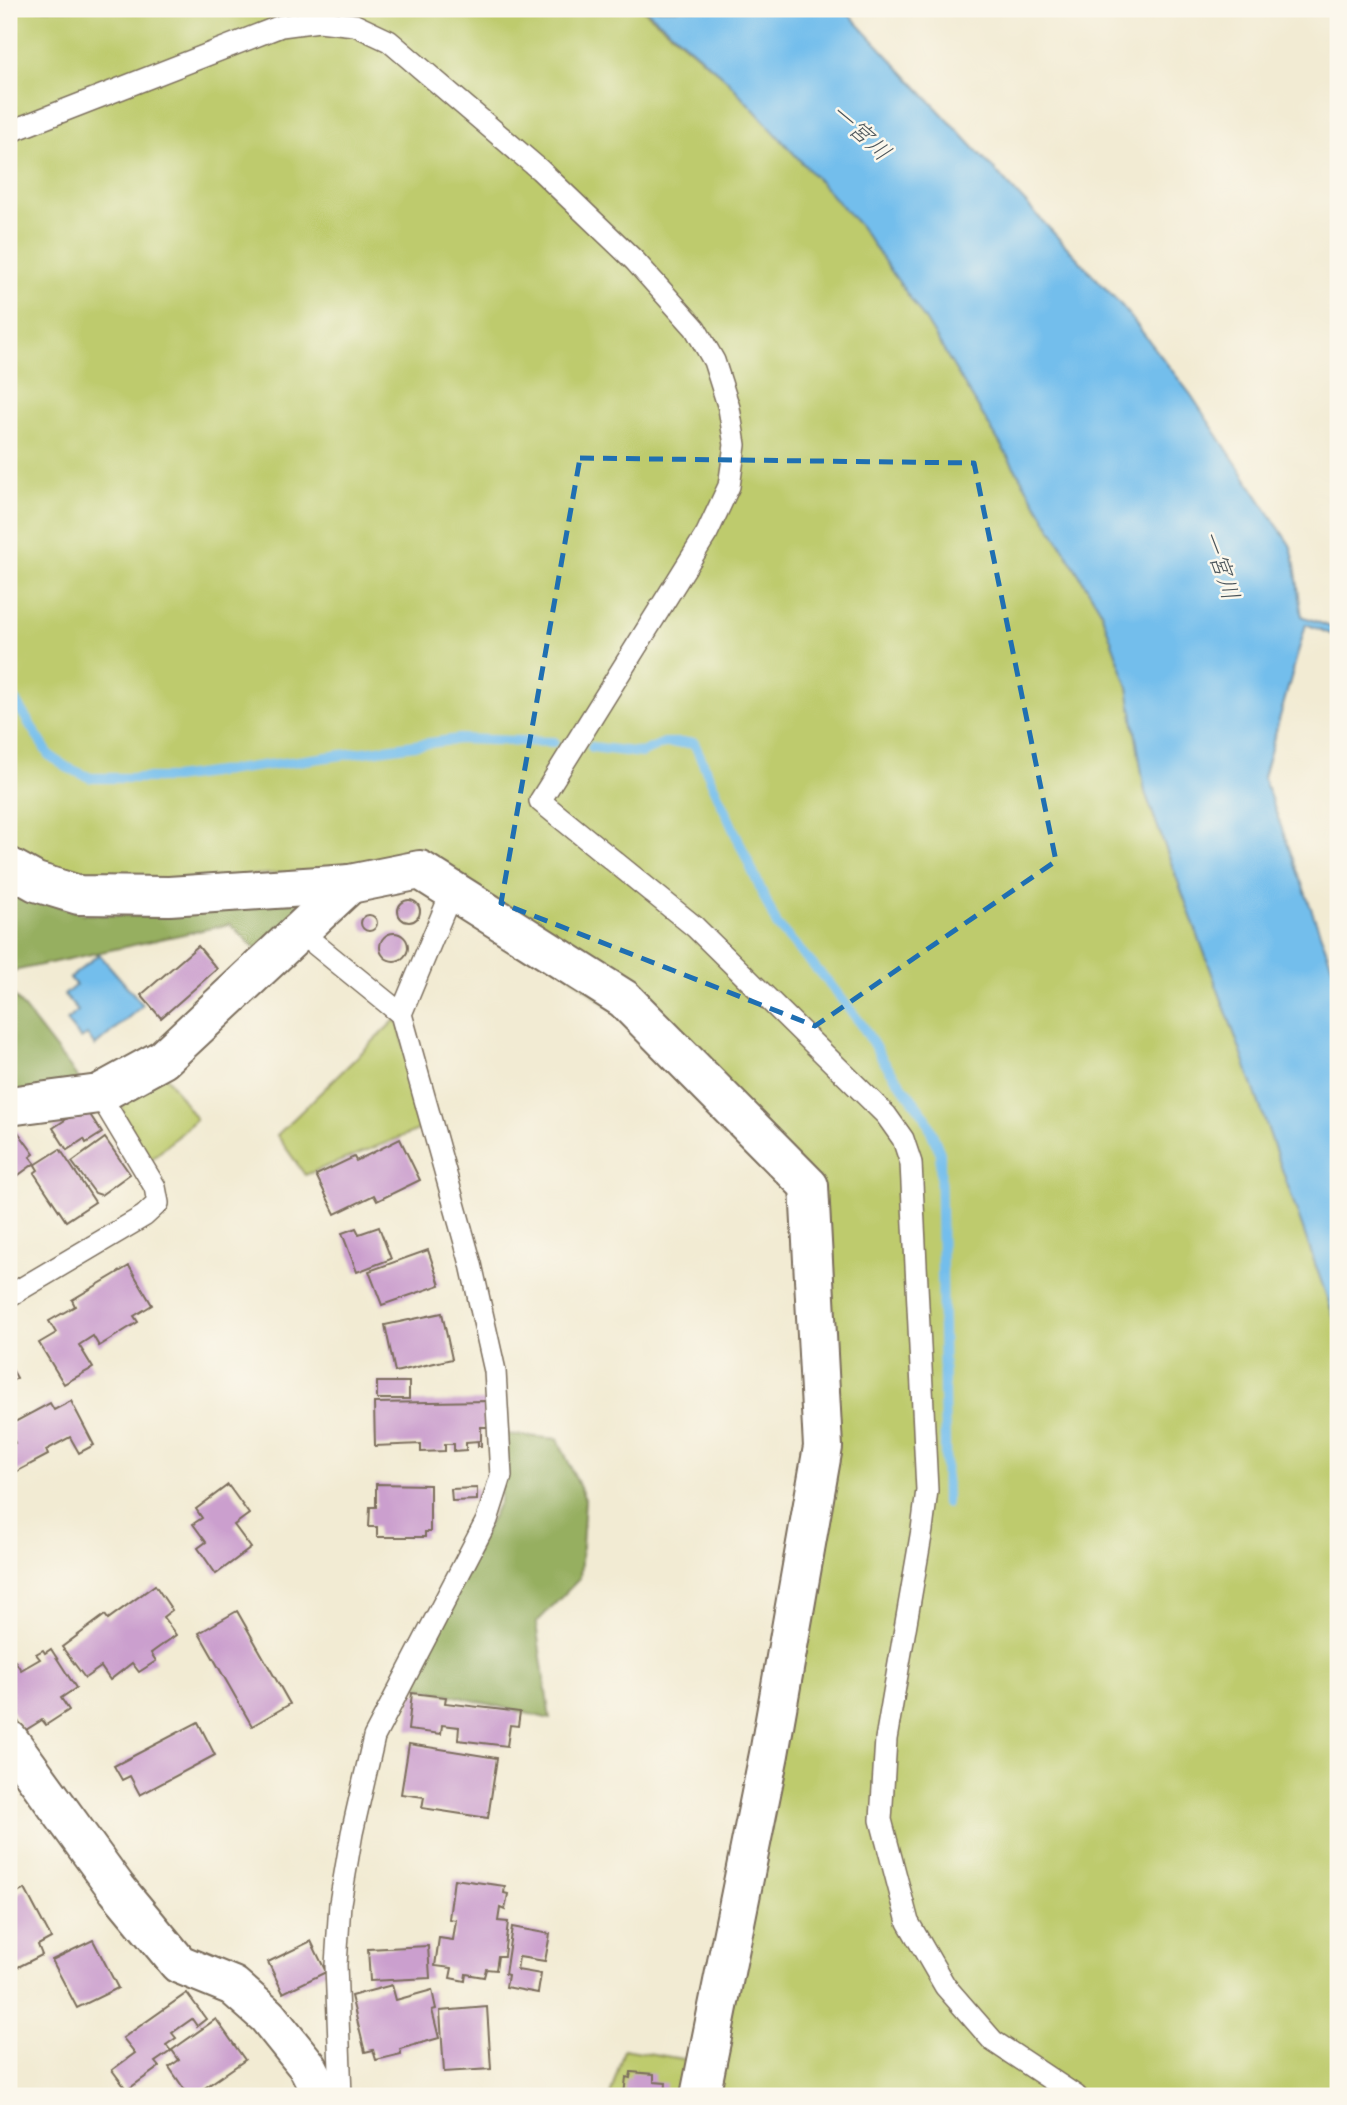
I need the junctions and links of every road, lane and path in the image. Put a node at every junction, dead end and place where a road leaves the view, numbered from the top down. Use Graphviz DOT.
graph roads {
  1 [pos="9,132"];
  2 [pos="9,867"];
  3 [pos="350,884"];
  4 [pos="453,889"];
  5 [pos="299,932"];
  6 [pos="401,1014"];
  7 [pos="99,1094"];
  8 [pos="9,1106"];
  9 [pos="9,1296"];
  10 [pos="9,1740"];
  11 [pos="325,2095"];
  12 [pos="700,2096"];
  13 [pos="1076,2096"];
  1 -- 13 [label="lane"];
  2 -- 3 [label="street"];
  3 -- 4 [label="street"];
  3 -- 5 [label="street"];
  4 -- 6 [label="lane"];
  4 -- 12 [label="street"];
  5 -- 6 [label="lane"];
  5 -- 7 [label="street"];
  6 -- 11 [label="lane"];
  7 -- 8 [label="street"];
  7 -- 9 [label="lane"];
  10 -- 11 [label="street"];
}
